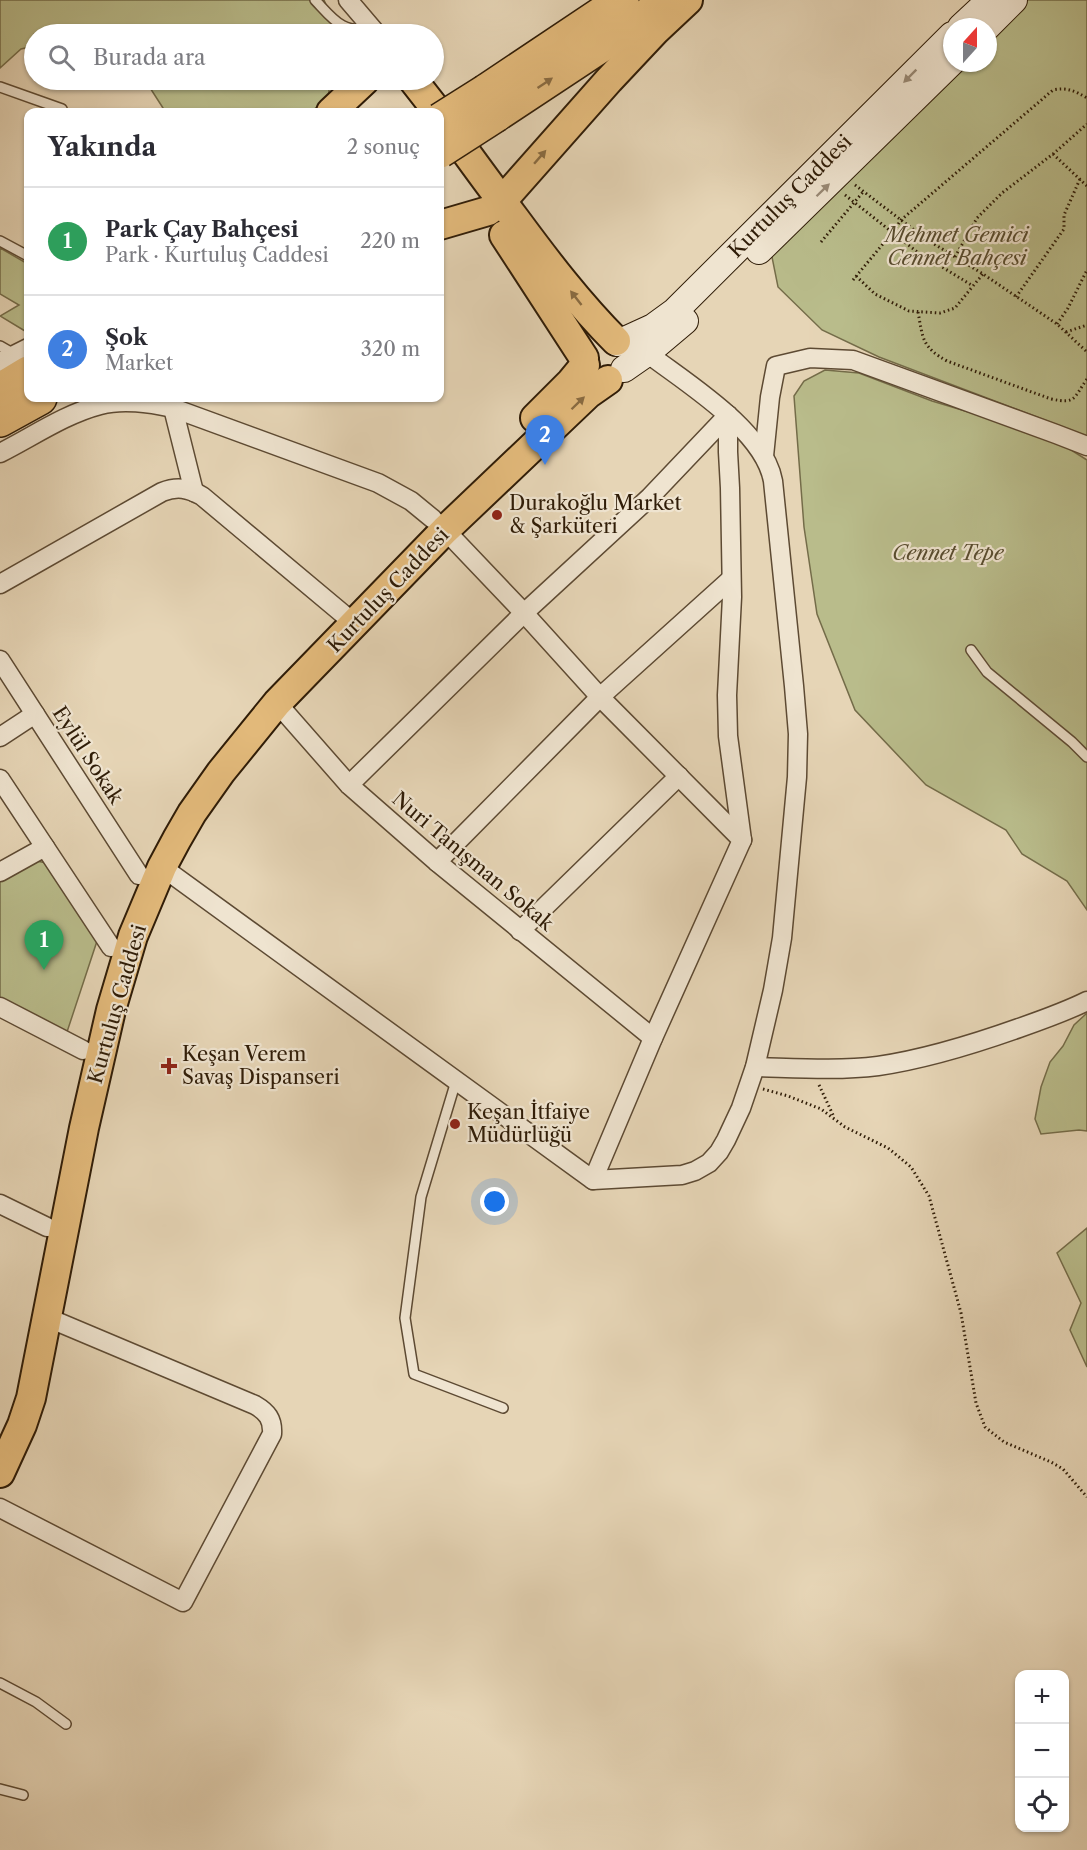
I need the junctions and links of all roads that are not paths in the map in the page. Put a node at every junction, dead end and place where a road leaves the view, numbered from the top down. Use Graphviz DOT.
graph roads {
  1 [pos="315,0"];
  2 [pos="348,0"];
  3 [pos="622,0"];
  4 [pos="670,0"];
  5 [pos="688,0"];
  6 [pos="990,0"];
  7 [pos="1014,0"];
  8 [pos="971,18"];
  9 [pos="996,18"];
  10 [pos="338,24"];
  11 [pos="368,24"];
  12 [pos="943,44"];
  13 [pos="943,71"];
  14 [pos="0,87"];
  15 [pos="354,90"];
  16 [pos="412,90"];
  17 [pos="421,90"];
  18 [pos="491,103"];
  19 [pos="59,108"];
  20 [pos="335,108"];
  21 [pos="424,108"];
  22 [pos="434,108"];
  23 [pos="444,119"];
  24 [pos="444,122"];
  25 [pos="444,142"];
  26 [pos="444,147"];
  27 [pos="495,206"];
  28 [pos="444,224"];
  29 [pos="0,241"];
  30 [pos="24,254"];
  31 [pos="647,353"];
  32 [pos="14,357"];
  33 [pos="606,359"];
  34 [pos="0,390"];
  35 [pos="33,402"];
  36 [pos="173,408"];
  37 [pos="728,415"];
  38 [pos="0,420"];
  39 [pos="1087,446"];
  40 [pos="0,453"];
  41 [pos="764,456"];
  42 [pos="194,492"];
  43 [pos="439,525"];
  44 [pos="731,579"];
  45 [pos="0,584"];
  46 [pos="524,613"];
  47 [pos="349,618"];
  48 [pos="971,650"];
  49 [pos="0,660"];
  50 [pos="600,697"];
  51 [pos="277,703"];
  52 [pos="35,714"];
  53 [pos="0,737"];
  54 [pos="1087,757"];
  55 [pos="679,776"];
  56 [pos="0,778"];
  57 [pos="350,785"];
  58 [pos="742,840"];
  59 [pos="45,847"];
  60 [pos="437,862"];
  61 [pos="151,871"];
  62 [pos="0,872"];
  63 [pos="520,931"];
  64 [pos="111,947"];
  65 [pos="1087,1001"];
  66 [pos="0,1007"];
  67 [pos="653,1038"];
  68 [pos="83,1050"];
  69 [pos="755,1067"];
  70 [pos="456,1081"];
  71 [pos="593,1180"];
  72 [pos="0,1204"];
  73 [pos="47,1227"];
  74 [pos="46,1317"];
  75 [pos="503,1408"];
  76 [pos="0,1440"];
  77 [pos="0,1473"];
  78 [pos="0,1508"];
  79 [pos="0,1683"];
  80 [pos="66,1724"];
  81 [pos="0,1789"];
  82 [pos="23,1796"];
  1 -- 10 [label="lane"];
  2 -- 11 [label="street"];
  3 -- 18 [label="highway"];
  18 -- 4 [label="highway, one-way"];
  27 -- 5 [label="main road, one-way"];
  6 -- 8 [label="street"];
  7 -- 9 [label="street"];
  12 -- 33 [label="street, Kurtuluş Caddesi, one-way"];
  31 -- 13 [label="street, Kurtuluş Caddesi, one-way"];
  14 -- 19 [label="lane"];
  15 -- 20 [label="main road"];
  16 -- 21 [label="main road"];
  17 -- 22 [label="main road"];
  18 -- 23 [label="highway, bridge"];
  18 -- 26 [label="highway, bridge"];
  24 -- 27 [label="main road"];
  25 -- 27 [label="main road"];
  27 -- 28 [label="main road"];
  27 -- 33 [label="main road"];
  29 -- 30 [label="lane"];
  31 -- 33 [label="street, Kurtuluş Caddesi"];
  31 -- 37 [label="street"];
  32 -- 34 [label="highway"];
  33 -- 43 [label="main road, Kurtuluş Caddesi"];
  35 -- 38 [label="highway"];
  36 -- 40 [label="street"];
  36 -- 42 [label="street"];
  36 -- 43 [label="street"];
  37 -- 41 [label="street"];
  37 -- 44 [label="street"];
  37 -- 46 [label="street"];
  39 -- 41 [label="street"];
  41 -- 69 [label="street"];
  42 -- 45 [label="street"];
  42 -- 47 [label="street"];
  43 -- 46 [label="street"];
  43 -- 47 [label="main road, Kurtuluş Caddesi"];
  44 -- 50 [label="street"];
  44 -- 58 [label="street"];
  46 -- 50 [label="street"];
  46 -- 57 [label="street"];
  47 -- 51 [label="main road, Kurtuluş Caddesi"];
  47 -- 61 [label="main road, Kurtuluş Caddesi"];
  48 -- 54 [label="lane"];
  49 -- 52 [label="street, Eylül Sokak"];
  50 -- 55 [label="street"];
  50 -- 60 [label="street"];
  51 -- 57 [label="street, Nuri Tanışman Sokak"];
  51 -- 61 [label="main road, Kurtuluş Caddesi"];
  52 -- 53 [label="street"];
  52 -- 61 [label="street, Eylül Sokak"];
  55 -- 58 [label="street"];
  55 -- 63 [label="street"];
  56 -- 59 [label="street"];
  57 -- 60 [label="street, Nuri Tanışman Sokak"];
  58 -- 67 [label="street"];
  59 -- 62 [label="street"];
  59 -- 64 [label="street"];
  60 -- 63 [label="street, Nuri Tanışman Sokak"];
  61 -- 64 [label="main road, Kurtuluş Caddesi"];
  61 -- 70 [label="street"];
  61 -- 74 [label="main road, Kurtuluş Caddesi"];
  63 -- 67 [label="street, Nuri Tanışman Sokak"];
  64 -- 68 [label="main road, Kurtuluş Caddesi"];
  65 -- 69 [label="street"];
  66 -- 68 [label="street"];
  67 -- 71 [label="street"];
  68 -- 73 [label="main road, Kurtuluş Caddesi"];
  69 -- 71 [label="street"];
  70 -- 71 [label="street"];
  70 -- 75 [label="lane"];
  72 -- 73 [label="street"];
  73 -- 76 [label="main road, Kurtuluş Caddesi"];
  74 -- 77 [label="main road, Kurtuluş Caddesi"];
  74 -- 78 [label="street"];
  79 -- 80 [label="lane"];
  81 -- 82 [label="lane"];
}
